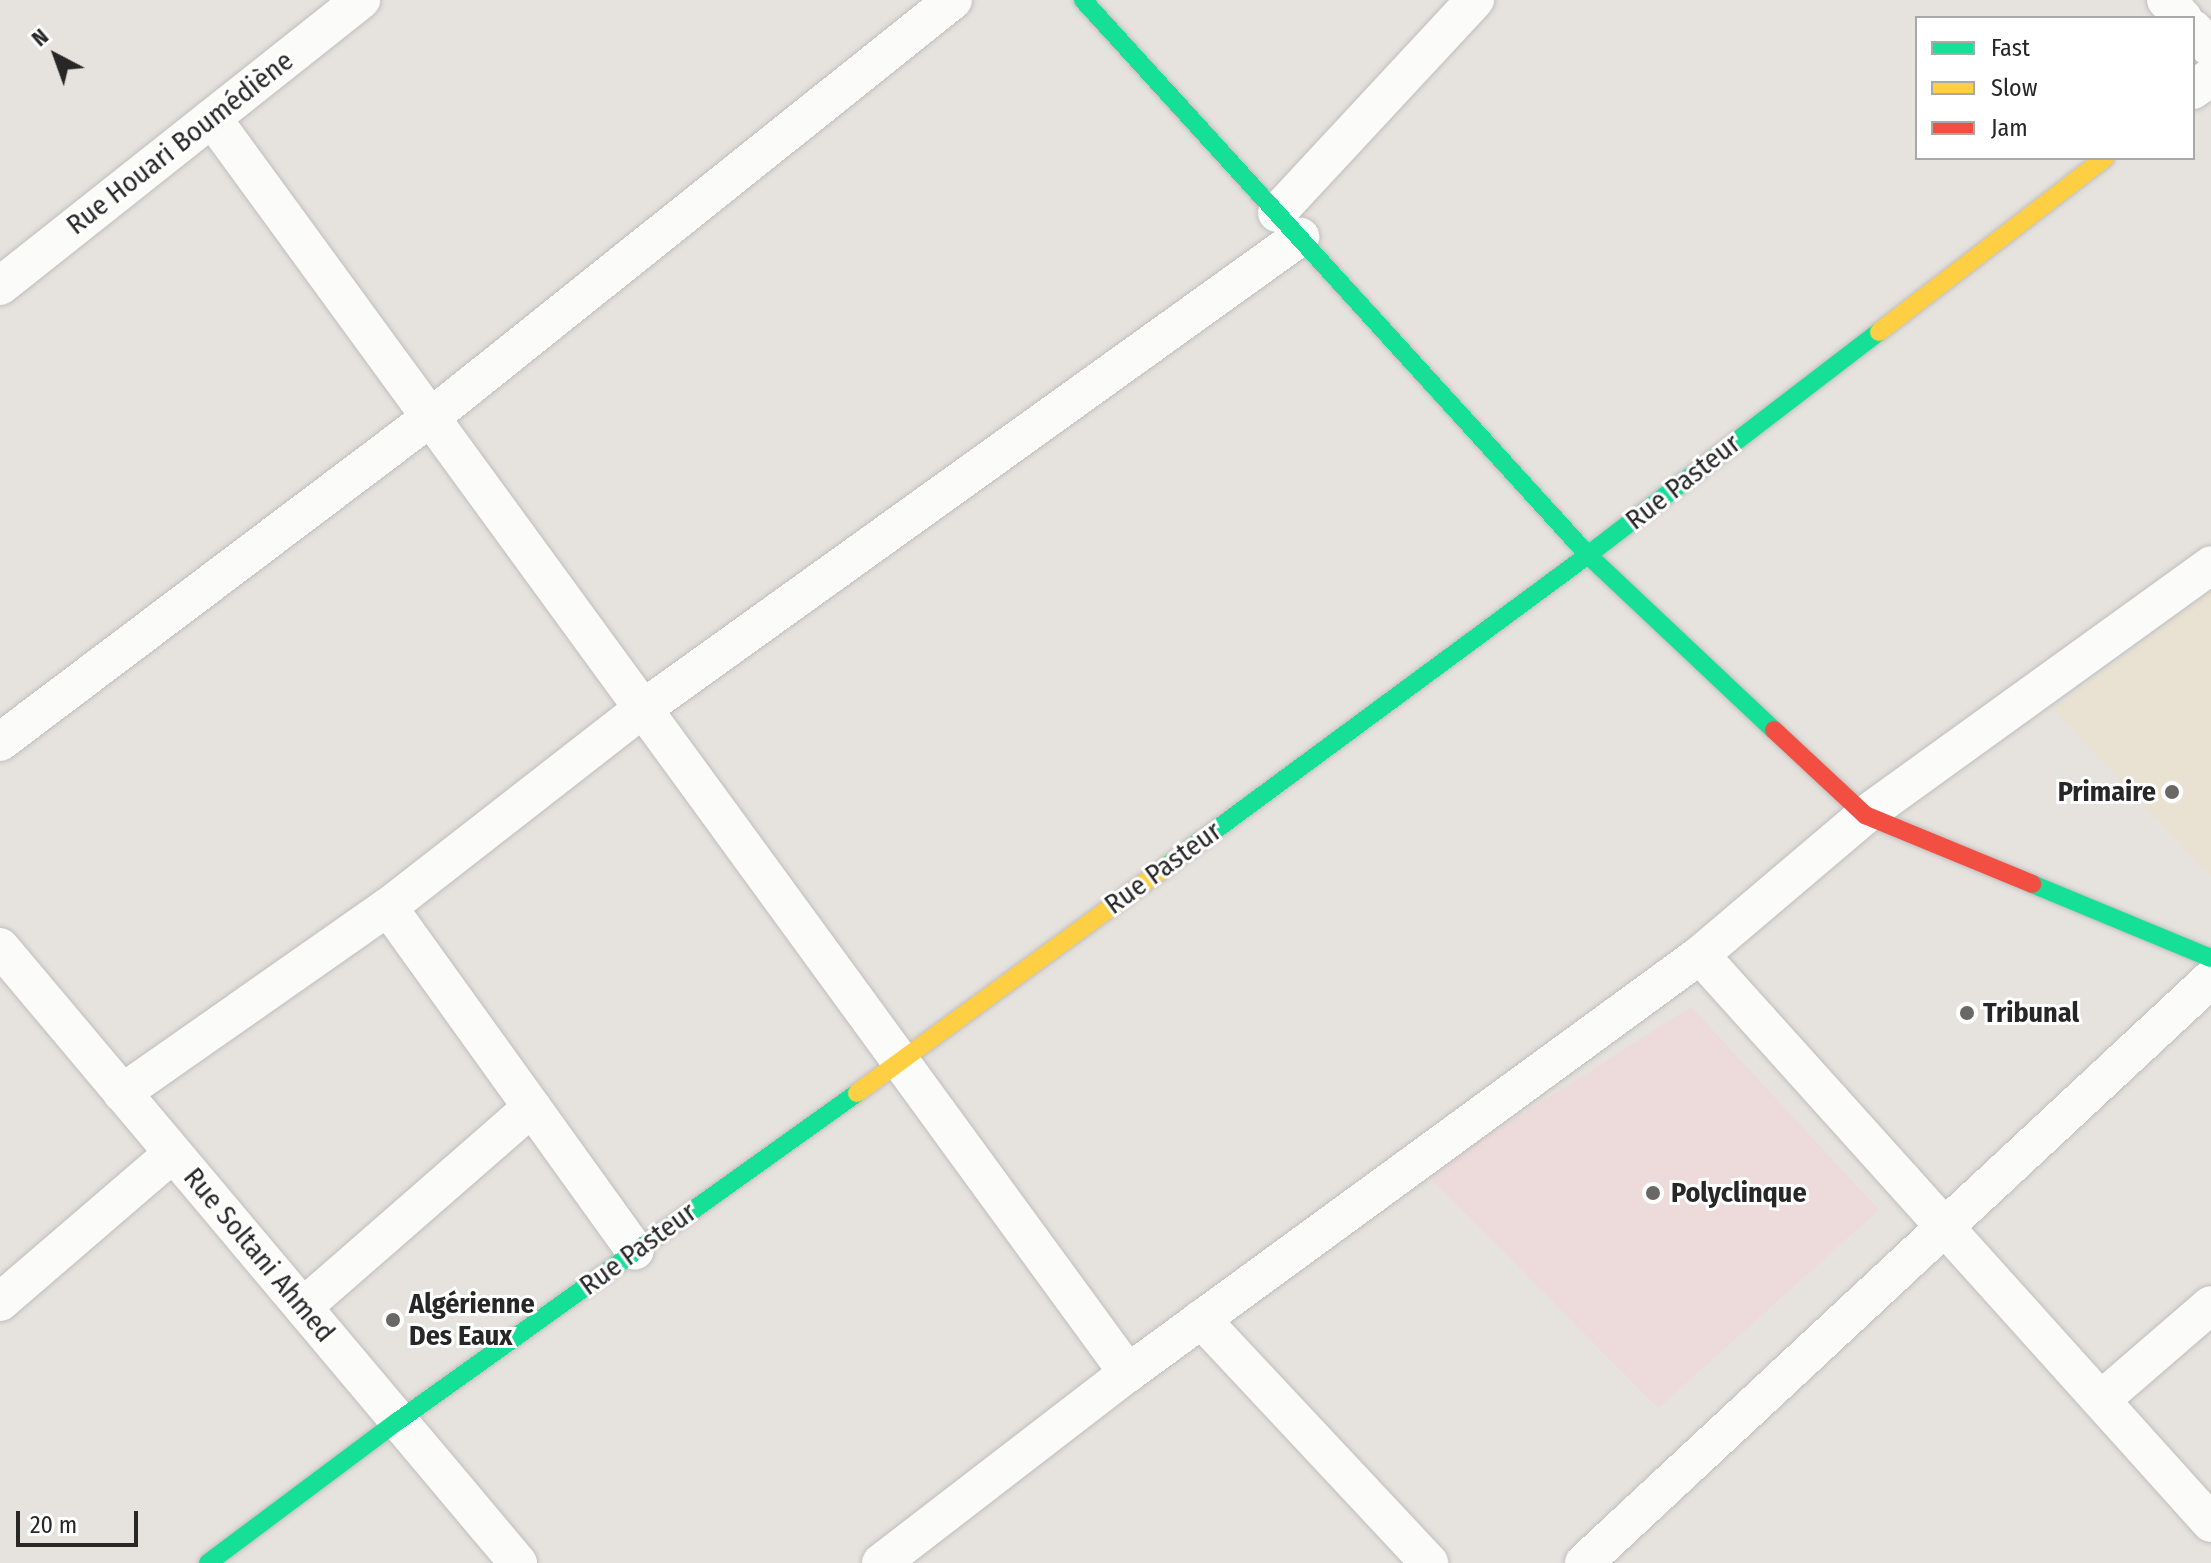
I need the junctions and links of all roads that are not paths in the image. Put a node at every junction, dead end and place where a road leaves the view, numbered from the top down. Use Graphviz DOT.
graph roads {
  1 [pos="361,0"];
  2 [pos="953,0"];
  3 [pos="1083,0"];
  4 [pos="1475,0"];
  5 [pos="2166,0"];
  6 [pos="2181,16"];
  7 [pos="2195,31"];
  8 [pos="2211,48"];
  9 [pos="212,118"];
  10 [pos="2102,160"];
  11 [pos="1288,225"];
  12 [pos="0,286"];
  13 [pos="431,417"];
  14 [pos="1588,555"];
  15 [pos="2211,565"];
  16 [pos="644,708"];
  17 [pos="0,742"];
  18 [pos="1865,815"];
  19 [pos="388,907"];
  20 [pos="0,947"];
  21 [pos="1700,955"];
  22 [pos="2211,958"];
  23 [pos="2211,979"];
  24 [pos="903,1060"];
  25 [pos="122,1093"];
  26 [pos="532,1107"];
  27 [pos="173,1153"];
  28 [pos="1948,1227"];
  29 [pos="635,1251"];
  30 [pos="0,1302"];
  31 [pos="2211,1305"];
  32 [pos="303,1307"];
  33 [pos="1201,1319"];
  34 [pos="1128,1373"];
  35 [pos="2101,1400"];
  36 [pos="398,1421"];
  37 [pos="2211,1523"];
  38 [pos="208,1563"];
  39 [pos="518,1563"];
  40 [pos="881,1563"];
  41 [pos="1429,1563"];
  42 [pos="1584,1563"];
  1 -- 9 [label="street, Rue Houari Boumédiène"];
  2 -- 13 [label="street"];
  3 -- 11 [label="street"];
  4 -- 11 [label="street"];
  5 -- 6 [label="street"];
  7 -- 8 [label="street"];
  9 -- 12 [label="street, Rue Houari Boumédiène"];
  9 -- 13 [label="street"];
  10 -- 14 [label="street, Rue Pasteur"];
  11 -- 14 [label="street"];
  11 -- 16 [label="street"];
  13 -- 16 [label="street"];
  13 -- 17 [label="street"];
  14 -- 18 [label="street"];
  14 -- 24 [label="street, Rue Pasteur"];
  15 -- 18 [label="street"];
  16 -- 19 [label="street"];
  16 -- 24 [label="street"];
  18 -- 21 [label="street"];
  18 -- 22 [label="street"];
  19 -- 25 [label="street"];
  19 -- 26 [label="street"];
  20 -- 25 [label="street, Rue Soltani Ahmed"];
  21 -- 28 [label="street"];
  21 -- 33 [label="street"];
  23 -- 28 [label="street"];
  24 -- 29 [label="street, Rue Pasteur"];
  24 -- 34 [label="street"];
  25 -- 27 [label="street, Rue Soltani Ahmed"];
  26 -- 29 [label="street"];
  26 -- 32 [label="street"];
  27 -- 30 [label="street"];
  27 -- 32 [label="street, Rue Soltani Ahmed"];
  28 -- 35 [label="street"];
  28 -- 42 [label="street"];
  29 -- 36 [label="street, Rue Pasteur"];
  31 -- 35 [label="street"];
  32 -- 36 [label="street, Rue Soltani Ahmed"];
  33 -- 34 [label="street"];
  33 -- 41 [label="street"];
  34 -- 40 [label="street"];
  35 -- 37 [label="street"];
  36 -- 38 [label="street, Rue Pasteur"];
  36 -- 39 [label="street, Rue Soltani Ahmed"];
}
